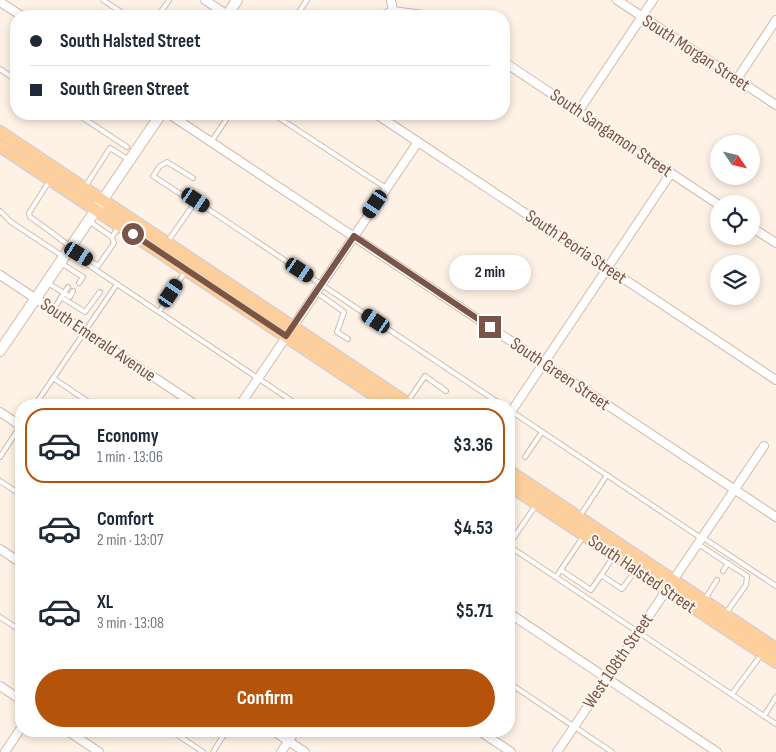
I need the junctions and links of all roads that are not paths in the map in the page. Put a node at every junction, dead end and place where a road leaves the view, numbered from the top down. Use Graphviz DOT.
graph roads {
  1 [pos="103,0"];
  2 [pos="205,0"];
  3 [pos="617,0"];
  4 [pos="653,0"];
  5 [pos="0,2"];
  6 [pos="13,10"];
  7 [pos="118,10"];
  8 [pos="219,10"];
  9 [pos="642,16"];
  10 [pos="776,20"];
  11 [pos="510,66"];
  12 [pos="737,79"];
  13 [pos="776,106"];
  14 [pos="578,112"];
  15 [pos="86,120"];
  16 [pos="156,120"];
  17 [pos="178,120"];
  18 [pos="226,120"];
  19 [pos="282,120"];
  20 [pos="385,120"];
  21 [pos="0,132"];
  22 [pos="211,142"];
  23 [pos="418,142"];
  24 [pos="0,146"];
  25 [pos="127,147"];
  26 [pos="129,160"];
  27 [pos="671,173"];
  28 [pos="193,178"];
  29 [pos="50,180"];
  30 [pos="84,188"];
  31 [pos="386,188"];
  32 [pos="182,195"];
  33 [pos="710,199"];
  34 [pos="102,200"];
  35 [pos="96,210"];
  36 [pos="0,212"];
  37 [pos="88,221"];
  38 [pos="119,226"];
  39 [pos="760,233"];
  40 [pos="354,236"];
  41 [pos="112,237"];
  42 [pos="167,243"];
  43 [pos="776,243"];
  44 [pos="65,255"];
  45 [pos="608,268"];
  46 [pos="186,270"];
  47 [pos="75,272"];
  48 [pos="0,275"];
  49 [pos="72,278"];
  50 [pos="46,282"];
  51 [pos="79,283"];
  52 [pos="117,284"];
  53 [pos="321,284"];
  54 [pos="66,286"];
  55 [pos="73,291"];
  56 [pos="100,292"];
  57 [pos="316,292"];
  58 [pos="62,294"];
  59 [pos="36,298"];
  60 [pos="161,309"];
  61 [pos="53,310"];
  62 [pos="85,331"];
  63 [pos="289,332"];
  64 [pos="348,339"];
  65 [pos="0,351"];
  66 [pos="544,363"];
  67 [pos="53,378"];
  68 [pos="258,378"];
  69 [pos="776,380"];
  70 [pos="446,391"];
  71 [pos="39,399"];
  72 [pos="84,399"];
  73 [pos="187,399"];
  74 [pos="244,399"];
  75 [pos="289,399"];
  76 [pos="381,399"];
  77 [pos="400,399"];
  78 [pos="411,399"];
  79 [pos="493,399"];
  80 [pos="515,405"];
  81 [pos="0,412"];
  82 [pos="515,415"];
  83 [pos="15,422"];
  84 [pos="542,432"];
  85 [pos="15,435"];
  86 [pos="764,446"];
  87 [pos="0,457"];
  88 [pos="525,457"];
  89 [pos="515,475"];
  90 [pos="607,475"];
  91 [pos="0,480"];
  92 [pos="515,489"];
  93 [pos="734,489"];
  94 [pos="15,491"];
  95 [pos="537,504"];
  96 [pos="579,517"];
  97 [pos="776,517"];
  98 [pos="584,535"];
  99 [pos="515,536"];
  100 [pos="700,540"];
  101 [pos="0,548"];
  102 [pos="515,550"];
  103 [pos="615,556"];
  104 [pos="15,559"];
  105 [pos="728,563"];
  106 [pos="636,569"];
  107 [pos="561,570"];
  108 [pos="722,571"];
  109 [pos="601,575"];
  110 [pos="556,577"];
  111 [pos="717,580"];
  112 [pos="669,585"];
  113 [pos="776,586"];
  114 [pos="704,601"];
  115 [pos="725,615"];
  116 [pos="0,617"];
  117 [pos="515,617"];
  118 [pos="15,627"];
  119 [pos="638,632"];
  120 [pos="776,649"];
  121 [pos="762,653"];
  122 [pos="776,662"];
  123 [pos="606,678"];
  124 [pos="0,686"];
  125 [pos="515,687"];
  126 [pos="732,694"];
  127 [pos="15,696"];
  128 [pos="776,697"];
  129 [pos="764,716"];
  130 [pos="776,724"];
  131 [pos="574,727"];
  132 [pos="15,737"];
  133 [pos="76,737"];
  134 [pos="180,737"];
  135 [pos="223,737"];
  136 [pos="282,737"];
  137 [pos="291,737"];
  138 [pos="488,737"];
  139 [pos="288,741"];
  140 [pos="5,752"];
  141 [pos="99,752"];
  142 [pos="202,752"];
  143 [pos="213,752"];
  144 [pos="281,752"];
  145 [pos="305,752"];
  146 [pos="511,752"];
  147 [pos="557,752"];
  148 [pos="612,752"];
  149 [pos="717,752"];
  1 -- 7 [label="lane"];
  2 -- 8 [label="street"];
  3 -- 9 [label="street, South Morgan Street"];
  4 -- 9 [label="street"];
  5 -- 6 [label="street"];
  9 -- 12 [label="street, South Morgan Street"];
  9 -- 14 [label="street"];
  10 -- 12 [label="street"];
  11 -- 14 [label="street, South Sangamon Street"];
  12 -- 13 [label="street, South Morgan Street"];
  14 -- 27 [label="street, South Sangamon Street"];
  15 -- 25 [label="lane"];
  16 -- 26 [label="main road"];
  17 -- 22 [label="street, South Green Street"];
  18 -- 22 [label="lane"];
  19 -- 31 [label="lane"];
  20 -- 23 [label="street, South Peoria Street"];
  21 -- 30 [label="main road"];
  22 -- 40 [label="street, South Green Street"];
  23 -- 31 [label="street"];
  23 -- 45 [label="street, South Peoria Street"];
  24 -- 29 [label="main road"];
  26 -- 30 [label="lane"];
  26 -- 34 [label="main road"];
  27 -- 33 [label="street, South Sangamon Street"];
  27 -- 45 [label="street"];
  28 -- 32 [label="lane"];
  29 -- 35 [label="main road"];
  29 -- 44 [label="lane"];
  30 -- 34 [label="main road"];
  31 -- 40 [label="street"];
  34 -- 35 [label="main road"];
  34 -- 42 [label="main road"];
  35 -- 37 [label="main road"];
  35 -- 38 [label="main road"];
  36 -- 44 [label="lane"];
  37 -- 41 [label="lane"];
  37 -- 44 [label="main road"];
  38 -- 41 [label="lane"];
  38 -- 46 [label="main road"];
  39 -- 43 [label="street"];
  40 -- 53 [label="street"];
  40 -- 66 [label="street, South Green Street"];
  41 -- 44 [label="lane"];
  42 -- 53 [label="lane"];
  42 -- 63 [label="main road"];
  44 -- 47 [label="lane"];
  44 -- 50 [label="main road"];
  44 -- 52 [label="lane"];
  45 -- 66 [label="street"];
  45 -- 69 [label="street, South Peoria Street"];
  46 -- 60 [label="lane"];
  46 -- 63 [label="main road"];
  47 -- 49 [label="lane"];
  47 -- 51 [label="lane"];
  48 -- 59 [label="street, South Emerald Avenue"];
  50 -- 58 [label="lane"];
  50 -- 59 [label="main road"];
  52 -- 62 [label="lane"];
  52 -- 68 [label="lane"];
  53 -- 57 [label="street"];
  53 -- 79 [label="lane"];
  54 -- 58 [label="lane"];
  55 -- 58 [label="lane"];
  56 -- 58 [label="lane"];
  57 -- 63 [label="street"];
  57 -- 64 [label="lane"];
  58 -- 61 [label="lane"];
  59 -- 61 [label="street, South Emerald Avenue"];
  59 -- 65 [label="main road"];
  61 -- 62 [label="street, South Emerald Avenue"];
  62 -- 67 [label="lane"];
  62 -- 73 [label="street, South Emerald Avenue"];
  63 -- 68 [label="street"];
  63 -- 76 [label="main road"];
  63 -- 77 [label="main road"];
  66 -- 80 [label="street"];
  66 -- 93 [label="street, South Green Street"];
  67 -- 71 [label="lane"];
  67 -- 72 [label="lane"];
  68 -- 74 [label="street"];
  68 -- 75 [label="lane"];
  70 -- 78 [label="lane"];
  81 -- 83 [label="street"];
  82 -- 84 [label="lane"];
  84 -- 88 [label="lane"];
  84 -- 90 [label="lane"];
  85 -- 87 [label="lane"];
  86 -- 93 [label="street, West 108th Street"];
  89 -- 96 [label="main road, South Halsted Street"];
  90 -- 96 [label="lane"];
  90 -- 100 [label="lane"];
  91 -- 94 [label="lane"];
  92 -- 95 [label="main road, South Halsted Street"];
  93 -- 97 [label="street, South Green Street"];
  93 -- 100 [label="street, West 108th Street"];
  95 -- 98 [label="main road, South Halsted Street"];
  95 -- 99 [label="lane"];
  96 -- 112 [label="main road, South Halsted Street"];
  98 -- 103 [label="main road, South Halsted Street"];
  98 -- 107 [label="lane"];
  100 -- 105 [label="lane"];
  100 -- 112 [label="street, West 108th Street"];
  100 -- 113 [label="lane"];
  101 -- 104 [label="street"];
  102 -- 110 [label="lane"];
  103 -- 106 [label="main road, South Halsted Street"];
  103 -- 109 [label="lane"];
  105 -- 108 [label="lane"];
  105 -- 115 [label="lane"];
  106 -- 109 [label="lane"];
  106 -- 112 [label="main road, South Halsted Street"];
  107 -- 109 [label="lane"];
  107 -- 110 [label="lane"];
  110 -- 119 [label="lane"];
  111 -- 114 [label="lane"];
  112 -- 114 [label="main road, South Halsted Street"];
  112 -- 119 [label="street, West 108th Street"];
  112 -- 121 [label="main road, South Halsted Street"];
  114 -- 115 [label="main road, South Halsted Street"];
  115 -- 120 [label="main road, South Halsted Street"];
  116 -- 118 [label="lane"];
  117 -- 123 [label="street"];
  119 -- 123 [label="street, West 108th Street"];
  119 -- 126 [label="lane"];
  121 -- 122 [label="main road, South Halsted Street"];
  121 -- 126 [label="lane"];
  123 -- 131 [label="street, West 108th Street"];
  123 -- 149 [label="street"];
  124 -- 127 [label="street"];
  125 -- 131 [label="lane"];
  126 -- 129 [label="lane"];
  128 -- 129 [label="lane"];
  129 -- 130 [label="lane"];
  131 -- 147 [label="street, West 108th Street"];
  131 -- 148 [label="lane"];
  132 -- 140 [label="street"];
  133 -- 141 [label="street"];
  134 -- 142 [label="lane"];
  135 -- 143 [label="lane"];
  136 -- 139 [label="street"];
  137 -- 139 [label="street"];
  138 -- 146 [label="street"];
  139 -- 144 [label="street"];
  139 -- 145 [label="street"];
}
